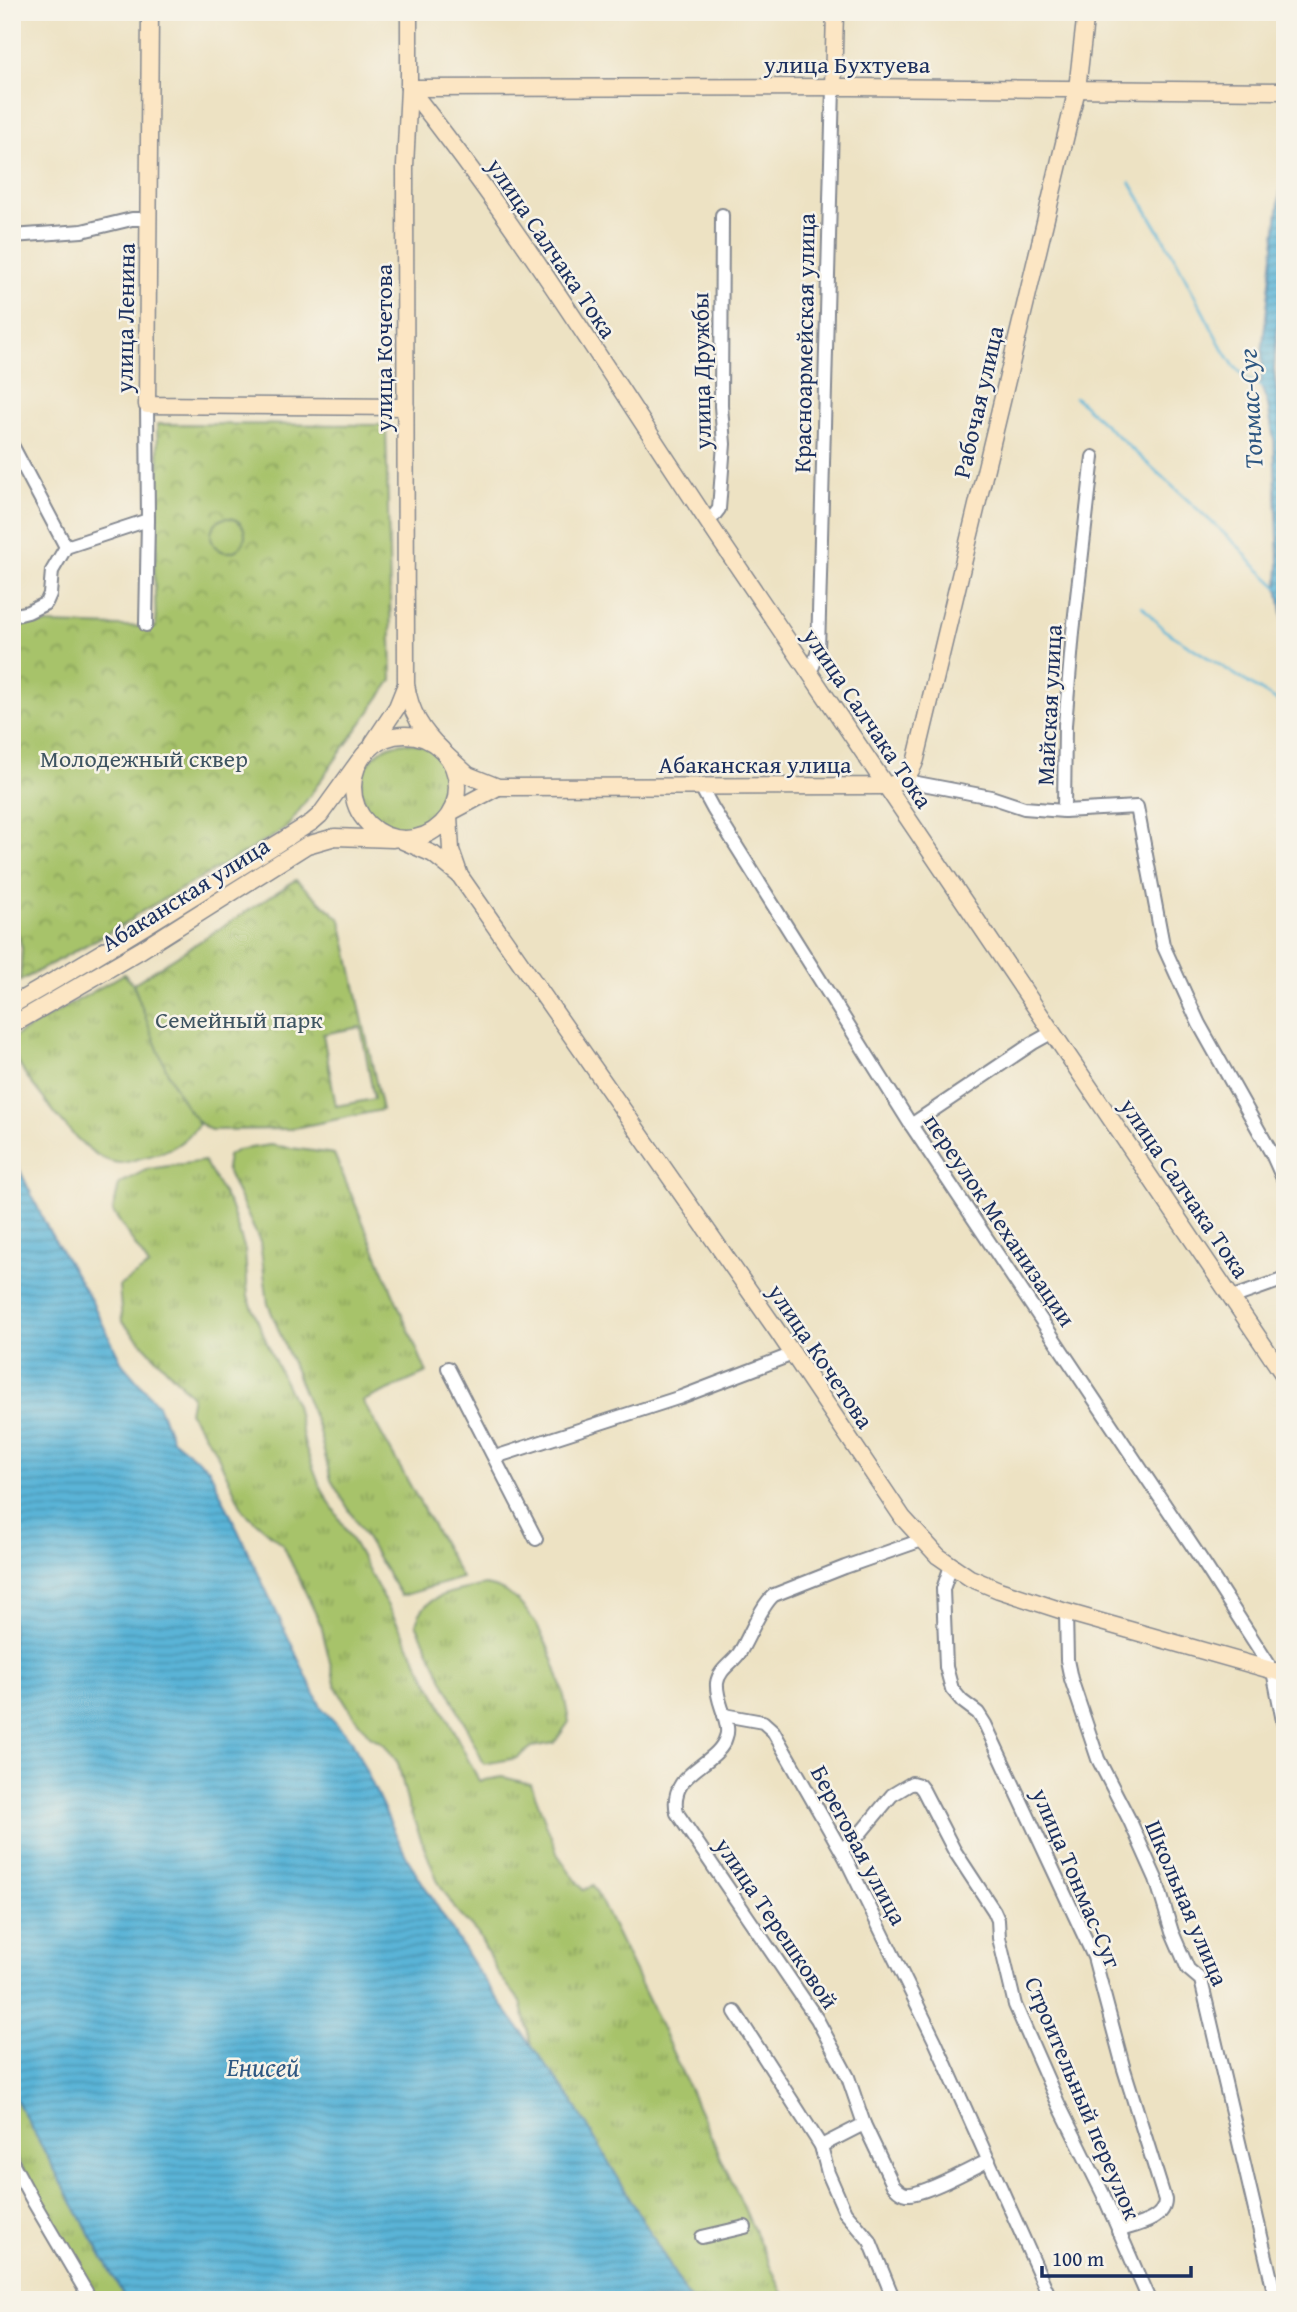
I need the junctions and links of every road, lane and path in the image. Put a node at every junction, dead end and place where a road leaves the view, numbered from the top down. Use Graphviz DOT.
graph roads {
  1 [pos="150,12"];
  2 [pos="409,12"];
  3 [pos="835,12"];
  4 [pos="1086,12"];
  5 [pos="833,87"];
  6 [pos="409,88"];
  7 [pos="1077,89"];
  8 [pos="1285,91"];
  9 [pos="722,215"];
  10 [pos="149,219"];
  11 [pos="12,236"];
  12 [pos="147,405"];
  13 [pos="406,407"];
  14 [pos="12,445"];
  15 [pos="1093,457"];
  16 [pos="148,520"];
  17 [pos="708,523"];
  18 [pos="66,547"];
  19 [pos="12,616"];
  20 [pos="146,625"];
  21 [pos="808,672"];
  22 [pos="406,684"];
  23 [pos="443,752"];
  24 [pos="361,758"];
  25 [pos="906,778"];
  26 [pos="886,786"];
  27 [pos="498,787"];
  28 [pos="701,787"];
  29 [pos="1064,811"];
  30 [pos="450,814"];
  31 [pos="396,839"];
  32 [pos="460,876"];
  33 [pos="12,1004"];
  34 [pos="12,1025"];
  35 [pos="1051,1033"];
  36 [pos="911,1125"];
  37 [pos="1285,1183"];
  38 [pos="1285,1279"];
  39 [pos="1231,1298"];
  40 [pos="793,1354"];
  41 [pos="449,1368"];
  42 [pos="1285,1377"];
  43 [pos="495,1457"];
  44 [pos="536,1539"];
  45 [pos="922,1540"];
  46 [pos="951,1566"];
  47 [pos="1066,1612"];
  48 [pos="1279,1673"];
  49 [pos="724,1715"];
  50 [pos="1285,1731"];
  51 [pos="841,1850"];
  52 [pos="735,2012"];
  53 [pos="864,2124"];
  54 [pos="821,2146"];
  55 [pos="989,2160"];
  56 [pos="12,2162"];
  57 [pos="745,2227"];
  58 [pos="1118,2231"];
  59 [pos="702,2237"];
  60 [pos="91,2300"];
  61 [pos="894,2300"];
  62 [pos="1051,2300"];
  63 [pos="1149,2300"];
  64 [pos="1276,2300"];
  1 -- 10 [label="main road, улица Ленина"];
  2 -- 6 [label="main road, улица Кочетова"];
  3 -- 5 [label="main road, Красноармейская улица"];
  4 -- 7 [label="main road, Рабочая улица"];
  5 -- 6 [label="main road, улица Бухтуева"];
  5 -- 7 [label="main road, улица Бухтуева"];
  5 -- 21 [label="street, Красноармейская улица"];
  6 -- 13 [label="main road, улица Кочетова"];
  6 -- 17 [label="main road, улица Салчака Тока"];
  7 -- 8 [label="main road, улица Бухтуева"];
  7 -- 25 [label="main road, Рабочая улица"];
  9 -- 17 [label="street, улица Дружбы"];
  10 -- 11 [label="street"];
  10 -- 12 [label="main road, улица Ленина"];
  12 -- 13 [label="main road"];
  12 -- 16 [label="street, улица Ленина"];
  13 -- 22 [label="main road, улица Кочетова"];
  14 -- 18 [label="street"];
  15 -- 29 [label="street, Майская улица"];
  16 -- 18 [label="street"];
  16 -- 20 [label="street, улица Ленина"];
  17 -- 21 [label="main road, улица Салчака Тока"];
  18 -- 19 [label="street"];
  21 -- 26 [label="main road, улица Салчака Тока"];
  22 -- 23 [label="main road, улица Кочетова"];
  22 -- 24 [label="main road, улица Кочетова"];
  23 -- 24 [label="main road"];
  23 -- 27 [label="main road, Абаканская улица"];
  23 -- 30 [label="main road"];
  24 -- 31 [label="main road"];
  24 -- 33 [label="main road, Абаканская улица"];
  25 -- 26 [label="main road"];
  25 -- 29 [label="street"];
  26 -- 28 [label="main road, Абаканская улица"];
  26 -- 35 [label="main road, улица Салчака Тока"];
  27 -- 28 [label="main road, Абаканская улица"];
  27 -- 30 [label="main road, Абаканская улица"];
  28 -- 36 [label="street, переулок Механизации"];
  29 -- 37 [label="street, Майская улица"];
  30 -- 31 [label="main road"];
  30 -- 32 [label="main road, улица Кочетова"];
  31 -- 32 [label="main road, улица Кочетова"];
  31 -- 34 [label="main road, Абаканская улица"];
  32 -- 40 [label="main road, улица Кочетова"];
  35 -- 36 [label="street"];
  35 -- 39 [label="main road, улица Салчака Тока"];
  36 -- 48 [label="street, переулок Механизации"];
  38 -- 39 [label="street"];
  39 -- 42 [label="main road, улица Салчака Тока"];
  40 -- 43 [label="street"];
  40 -- 45 [label="main road, улица Кочетова"];
  41 -- 43 [label="street"];
  43 -- 44 [label="street"];
  45 -- 46 [label="main road, улица Кочетова"];
  45 -- 49 [label="street"];
  46 -- 47 [label="main road, улица Кочетова"];
  46 -- 58 [label="street, улица Тонмас-Суг"];
  47 -- 48 [label="main road, улица Кочетова"];
  47 -- 64 [label="street, Школьная улица"];
  48 -- 50 [label="street"];
  49 -- 51 [label="street, Береговая улица"];
  49 -- 53 [label="street, улица Терешковой"];
  51 -- 55 [label="street, Береговая улица"];
  51 -- 58 [label="street, Строительный переулок"];
  52 -- 54 [label="street"];
  53 -- 54 [label="street"];
  53 -- 55 [label="street"];
  54 -- 61 [label="street"];
  55 -- 62 [label="street, Береговая улица"];
  56 -- 60 [label="street"];
  57 -- 59 [label="street"];
  58 -- 63 [label="street, Строительный переулок"];
}
